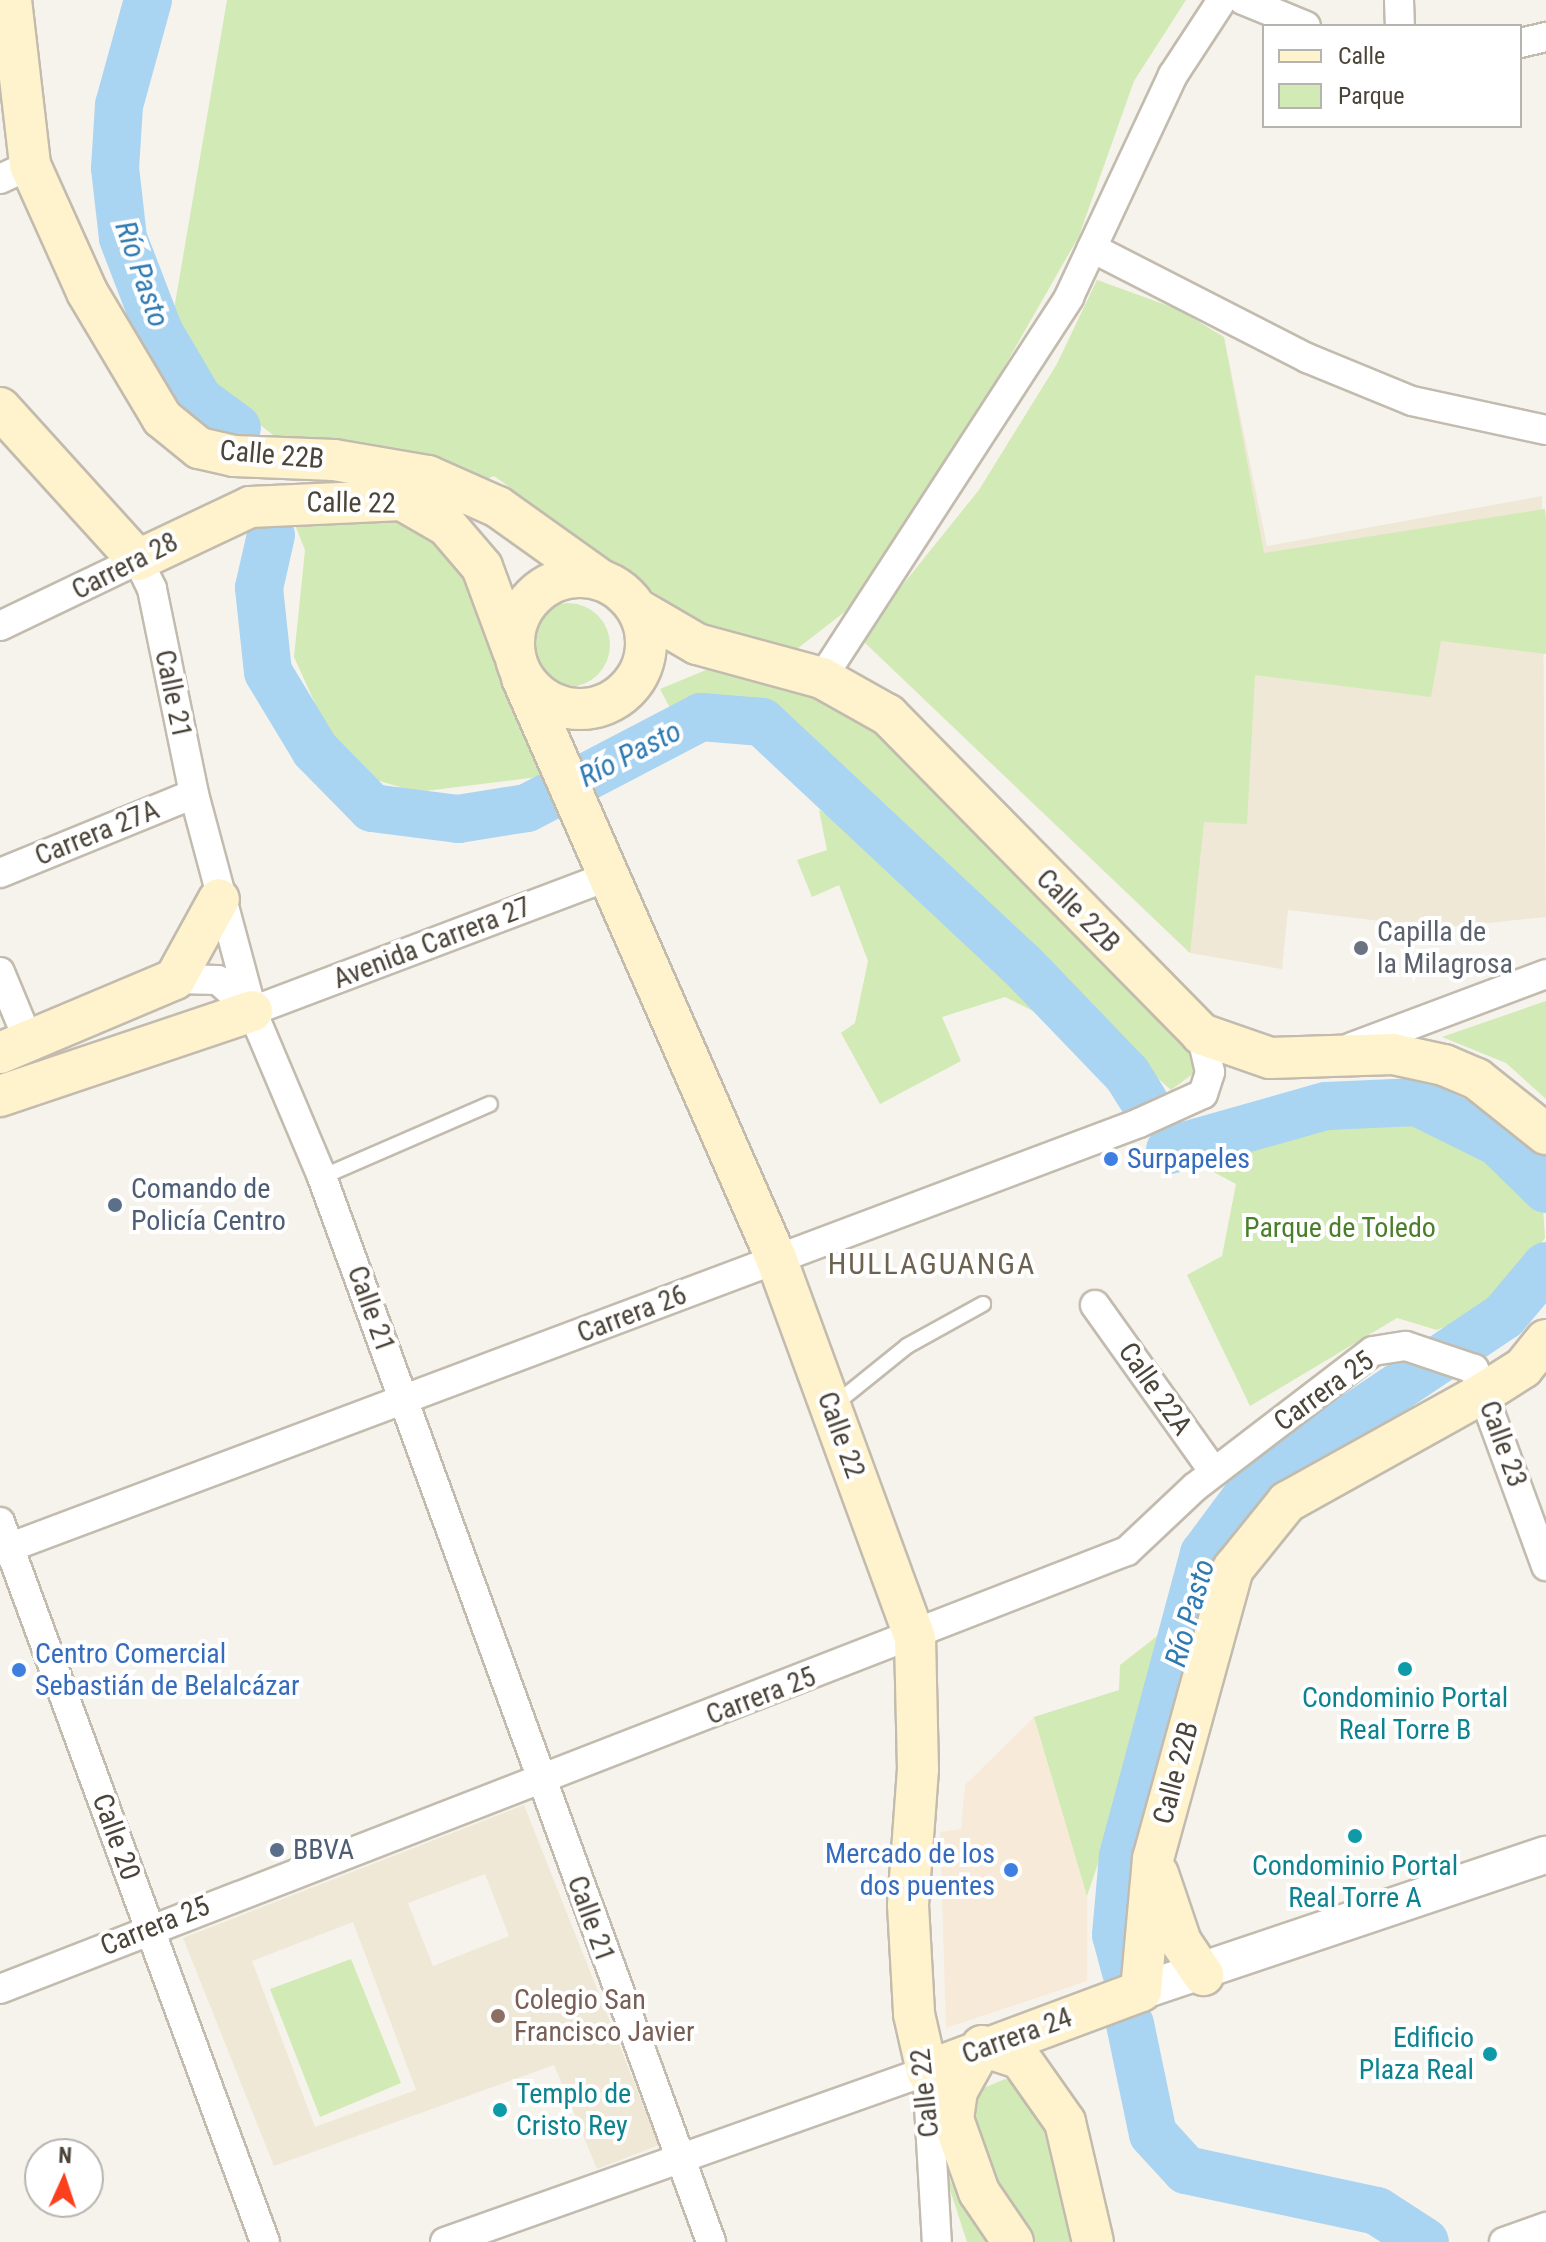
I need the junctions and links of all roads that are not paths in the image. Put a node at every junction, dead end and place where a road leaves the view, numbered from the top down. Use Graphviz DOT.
graph roads {
  1 [pos="11,0"];
  2 [pos="1222,0"];
  3 [pos="1243,0"];
  4 [pos="1399,0"];
  5 [pos="1301,24"];
  6 [pos="1400,24"];
  7 [pos="1546,37"];
  8 [pos="1522,43"];
  9 [pos="15,172"];
  10 [pos="1092,248"];
  11 [pos="0,408"];
  12 [pos="1546,430"];
  13 [pos="332,479"];
  14 [pos="250,507"];
  15 [pos="138,560"];
  16 [pos="599,579"];
  17 [pos="637,609"];
  18 [pos="0,626"];
  19 [pos="518,664"];
  20 [pos="822,678"];
  21 [pos="194,794"];
  22 [pos="0,873"];
  23 [pos="612,875"];
  24 [pos="219,899"];
  25 [pos="0,972"];
  26 [pos="1546,974"];
  27 [pos="175,979"];
  28 [pos="252,1011"];
  29 [pos="1201,1034"];
  30 [pos="15,1048"];
  31 [pos="1335,1053"];
  32 [pos="0,1096"];
  33 [pos="490,1104"];
  34 [pos="1546,1134"];
  35 [pos="322,1177"];
  36 [pos="776,1258"];
  37 [pos="983,1304"];
  38 [pos="1095,1305"];
  39 [pos="1546,1340"];
  40 [pos="1479,1380"];
  41 [pos="405,1401"];
  42 [pos="831,1407"];
  43 [pos="1214,1472"];
  44 [pos="3,1540"];
  45 [pos="1546,1566"];
  46 [pos="915,1638"];
  47 [pos="539,1779"];
  48 [pos="1546,1855"];
  49 [pos="1153,1859"];
  50 [pos="149,1927"];
  51 [pos="1203,1975"];
  52 [pos="0,1989"];
  53 [pos="1137,1993"];
  54 [pos="1075,2014"];
  55 [pos="982,2046"];
  56 [pos="927,2071"];
  57 [pos="953,2119"];
  58 [pos="1065,2122"];
  59 [pos="681,2160"];
  60 [pos="265,2242"];
  61 [pos="445,2242"];
  62 [pos="711,2242"];
  63 [pos="937,2242"];
  64 [pos="1013,2242"];
  65 [pos="1093,2242"];
  1 -- 9 [label="main road, Calle 22B"];
  2 -- 10 [label="street"];
  3 -- 5 [label="street"];
  4 -- 6 [label="street"];
  7 -- 8 [label="street"];
  9 -- 13 [label="main road, Calle 22B"];
  10 -- 12 [label="street"];
  10 -- 20 [label="street"];
  11 -- 15 [label="main road, Calle 21"];
  13 -- 14 [label="main road, Calle 22"];
  13 -- 16 [label="main road, Calle 22B"];
  13 -- 19 [label="main road, Calle 22"];
  14 -- 15 [label="main road, Carrera 28"];
  15 -- 18 [label="street, Carrera 28"];
  15 -- 21 [label="street, Calle 21"];
  16 -- 17 [label="main road"];
  16 -- 19 [label="main road"];
  17 -- 19 [label="main road"];
  17 -- 20 [label="main road, Calle 22B"];
  19 -- 23 [label="main road, Calle 22"];
  20 -- 29 [label="main road, Calle 22B"];
  21 -- 22 [label="street, Carrera 27A"];
  21 -- 24 [label="street, Calle 21"];
  23 -- 28 [label="street, Avenida Carrera 27"];
  23 -- 36 [label="main road, Calle 22"];
  24 -- 27 [label="main road"];
  24 -- 28 [label="street, Calle 21"];
  25 -- 30 [label="street"];
  26 -- 31 [label="street"];
  27 -- 28 [label="street"];
  27 -- 30 [label="main road"];
  28 -- 32 [label="main road, Avenida Carrera 27"];
  28 -- 35 [label="street, Calle 21"];
  29 -- 31 [label="main road, Calle 22B"];
  29 -- 36 [label="street, Carrera 26"];
  31 -- 34 [label="main road, Calle 22B"];
  33 -- 35 [label="lane"];
  35 -- 41 [label="street, Calle 21"];
  36 -- 41 [label="street, Carrera 26"];
  36 -- 42 [label="main road, Calle 22"];
  37 -- 42 [label="lane"];
  38 -- 43 [label="street, Calle 22A"];
  39 -- 40 [label="main road, Calle 22B"];
  40 -- 43 [label="street, Carrera 25"];
  40 -- 45 [label="street, Calle 23"];
  40 -- 49 [label="main road, Calle 22B"];
  41 -- 44 [label="street, Carrera 26"];
  41 -- 47 [label="street, Calle 21"];
  42 -- 46 [label="main road, Calle 22"];
  43 -- 46 [label="street, Carrera 25"];
  44 -- 50 [label="street, Calle 20"];
  46 -- 47 [label="street, Carrera 25"];
  46 -- 56 [label="main road, Calle 22"];
  47 -- 50 [label="street, Carrera 25"];
  47 -- 59 [label="street, Calle 21"];
  48 -- 51 [label="street, Carrera 24"];
  49 -- 51 [label="main road"];
  49 -- 53 [label="main road, Calle 22B"];
  50 -- 52 [label="street, Carrera 25"];
  50 -- 60 [label="street, Calle 20"];
  51 -- 53 [label="street, Carrera 24"];
  53 -- 54 [label="main road, Carrera 24"];
  54 -- 55 [label="main road, Carrera 24"];
  54 -- 58 [label="main road"];
  55 -- 56 [label="main road, Carrera 24"];
  55 -- 57 [label="main road"];
  55 -- 58 [label="main road"];
  56 -- 57 [label="main road"];
  56 -- 59 [label="street, Carrera 24"];
  56 -- 63 [label="street, Calle 22"];
  57 -- 64 [label="main road"];
  58 -- 65 [label="main road"];
  59 -- 61 [label="street, Carrera 24"];
  59 -- 62 [label="street, Calle 21"];
}
